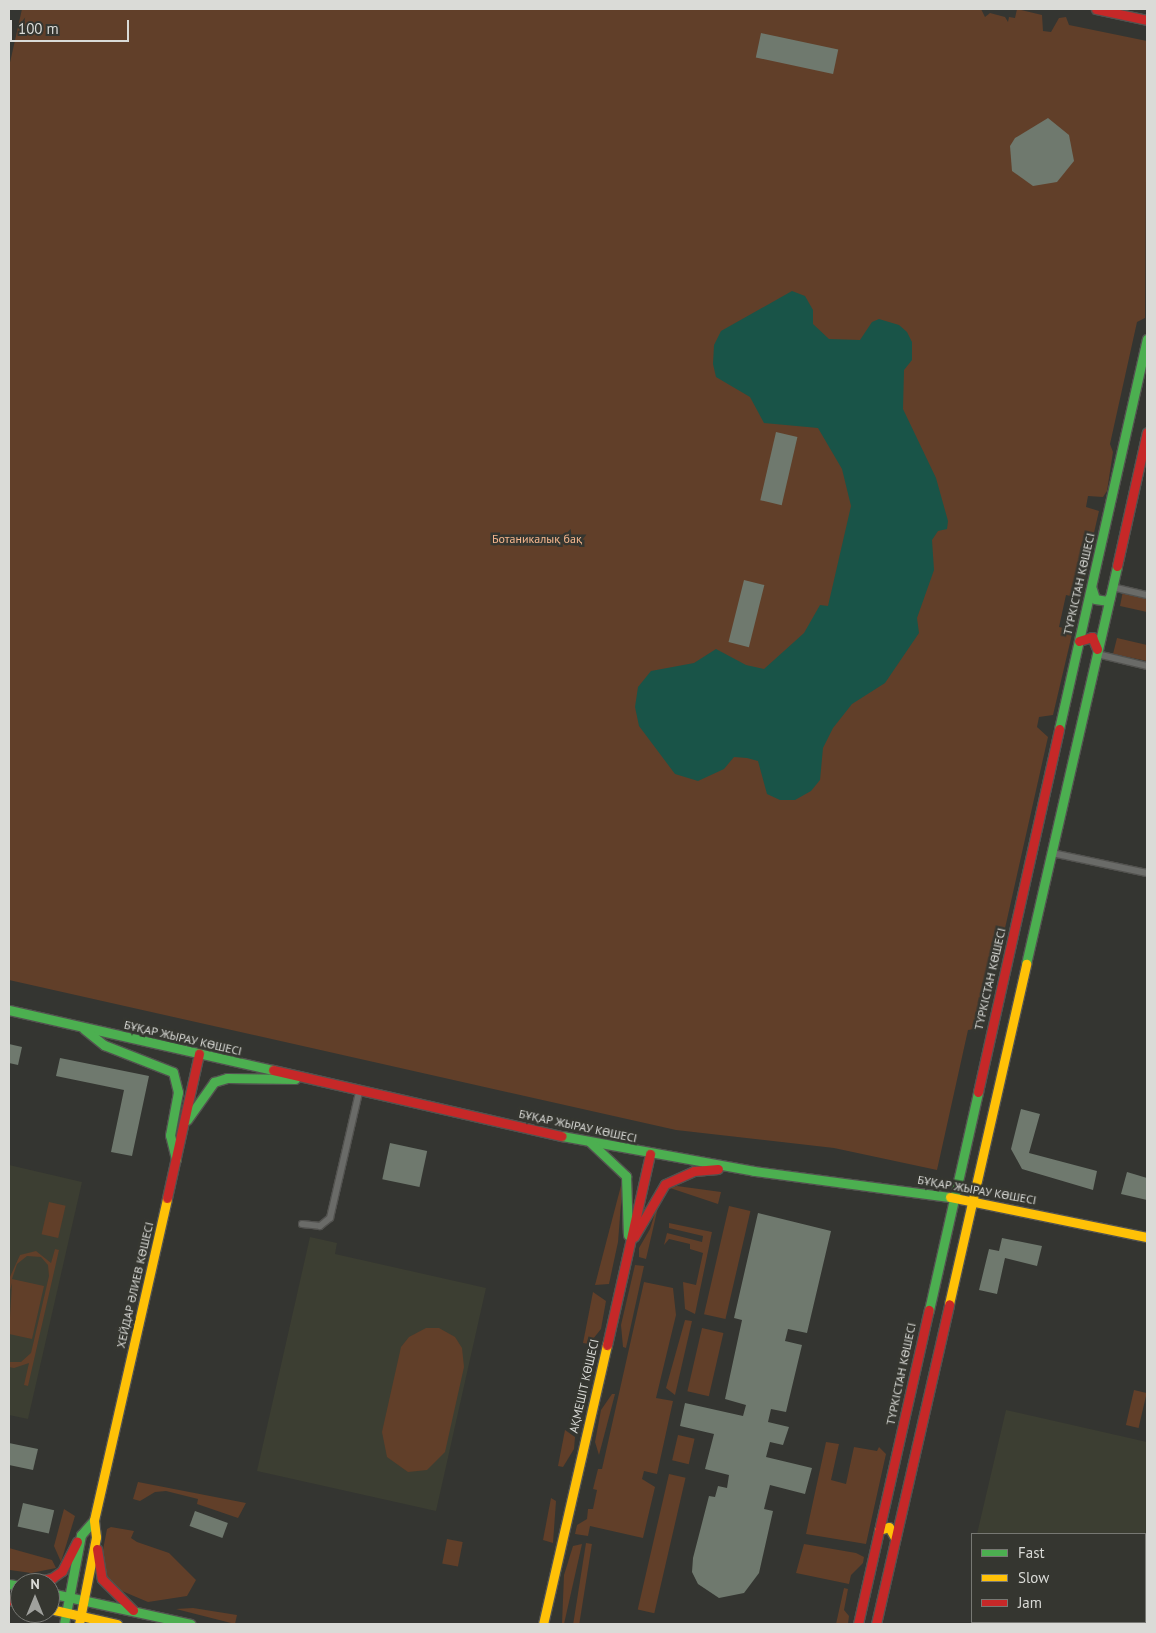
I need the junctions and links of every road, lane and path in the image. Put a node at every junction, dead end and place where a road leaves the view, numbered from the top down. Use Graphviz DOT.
graph roads {
  1 [pos="1096,9"];
  2 [pos="1147,20"];
  3 [pos="1147,343"];
  4 [pos="1147,432"];
  5 [pos="1092,584"];
  6 [pos="1111,592"];
  7 [pos="1147,595"];
  8 [pos="1079,642"];
  9 [pos="1097,654"];
  10 [pos="1147,666"];
  11 [pos="1052,853"];
  12 [pos="1147,873"];
  13 [pos="9,1010"];
  14 [pos="82,1027"];
  15 [pos="199,1054"];
  16 [pos="300,1078"];
  17 [pos="360,1092"];
  18 [pos="184,1125"];
  19 [pos="590,1142"];
  20 [pos="650,1154"];
  21 [pos="176,1162"];
  22 [pos="730,1168"];
  23 [pos="954,1197"];
  24 [pos="973,1200"];
  25 [pos="302,1224"];
  26 [pos="1147,1237"];
  27 [pos="629,1245"];
  28 [pos="887,1495"];
  29 [pos="902,1511"];
  30 [pos="94,1520"];
  31 [pos="879,1530"];
  32 [pos="81,1535"];
  33 [pos="96,1537"];
  34 [pos="895,1539"];
  35 [pos="59,1573"];
  36 [pos="60,1595"];
  37 [pos="70,1597"];
  38 [pos="84,1600"];
  39 [pos="60,1612"];
  40 [pos="135,1612"];
  41 [pos="66,1613"];
  42 [pos="545,1614"];
  43 [pos="80,1620"];
  44 [pos="64,1624"];
  45 [pos="117,1624"];
  46 [pos="191,1624"];
  47 [pos="543,1624"];
  48 [pos="548,1624"];
  49 [pos="858,1624"];
  50 [pos="876,1624"];
  1 -- 2 [label="main road"];
  3 -- 5 [label="main road, ТҮРКІСТАН КӨШЕСІ"];
  4 -- 6 [label="main road"];
  5 -- 6 [label="main road"];
  5 -- 8 [label="main road, ТҮРКІСТАН КӨШЕСІ"];
  6 -- 7 [label="street"];
  6 -- 9 [label="main road"];
  8 -- 9 [label="main road"];
  8 -- 23 [label="main road, ТҮРКІСТАН КӨШЕСІ"];
  9 -- 10 [label="street"];
  9 -- 11 [label="main road"];
  11 -- 12 [label="street"];
  11 -- 24 [label="main road"];
  13 -- 14 [label="main road, БҰҚАР ЖЫРАУ КӨШЕСІ"];
  14 -- 15 [label="main road, БҰҚАР ЖЫРАУ КӨШЕСІ"];
  14 -- 21 [label="main road"];
  15 -- 16 [label="main road, БҰҚАР ЖЫРАУ КӨШЕСІ"];
  15 -- 18 [label="main road, ХЕЙДАР ӘЛИЕВ КӨШЕСІ"];
  16 -- 17 [label="main road, БҰҚАР ЖЫРАУ КӨШЕСІ"];
  16 -- 18 [label="main road"];
  17 -- 19 [label="main road, БҰҚАР ЖЫРАУ КӨШЕСІ"];
  17 -- 25 [label="street"];
  18 -- 21 [label="main road, ХЕЙДАР ӘЛИЕВ КӨШЕСІ"];
  19 -- 20 [label="main road, БҰҚАР ЖЫРАУ КӨШЕСІ"];
  19 -- 27 [label="main road"];
  20 -- 22 [label="main road, БҰҚАР ЖЫРАУ КӨШЕСІ"];
  20 -- 27 [label="main road, АҚМЕШІТ КӨШЕСІ"];
  21 -- 30 [label="main road, ХЕЙДАР ӘЛИЕВ КӨШЕСІ"];
  22 -- 23 [label="main road, БҰҚАР ЖЫРАУ КӨШЕСІ"];
  22 -- 27 [label="main road"];
  23 -- 24 [label="main road, БҰҚАР ЖЫРАУ КӨШЕСІ"];
  23 -- 28 [label="main road, ТҮРКІСТАН КӨШЕСІ"];
  24 -- 26 [label="main road, БҰҚАР ЖЫРАУ КӨШЕСІ"];
  24 -- 29 [label="main road"];
  27 -- 42 [label="main road, АҚМЕШІТ КӨШЕСІ"];
  28 -- 29 [label="main road"];
  28 -- 31 [label="main road, ТҮРКІСТАН КӨШЕСІ"];
  29 -- 34 [label="main road"];
  30 -- 32 [label="main road, ХЕЙДАР ӘЛИЕВ КӨШЕСІ"];
  30 -- 33 [label="main road, ХЕЙДАР ӘЛИЕВ КӨШЕСІ"];
  31 -- 34 [label="main road"];
  31 -- 49 [label="main road, ТҮРКІСТАН КӨШЕСІ"];
  32 -- 35 [label="main road, ХЕЙДАР ӘЛИЕВ КӨШЕСІ"];
  32 -- 37 [label="main road"];
  33 -- 38 [label="main road, ХЕЙДАР ӘЛИЕВ КӨШЕСІ"];
  33 -- 40 [label="main road"];
  34 -- 50 [label="main road"];
  36 -- 37 [label="main road"];
  37 -- 38 [label="main road"];
  37 -- 41 [label="main road"];
  38 -- 40 [label="main road"];
  38 -- 43 [label="main road, ХЕЙДАР ӘЛИЕВ КӨШЕСІ"];
  39 -- 41 [label="main road"];
  40 -- 46 [label="main road"];
  41 -- 43 [label="main road"];
  41 -- 44 [label="main road"];
  42 -- 47 [label="main road, АҚМЕШІТ КӨШЕСІ"];
  42 -- 48 [label="main road"];
  43 -- 45 [label="main road"];
}
